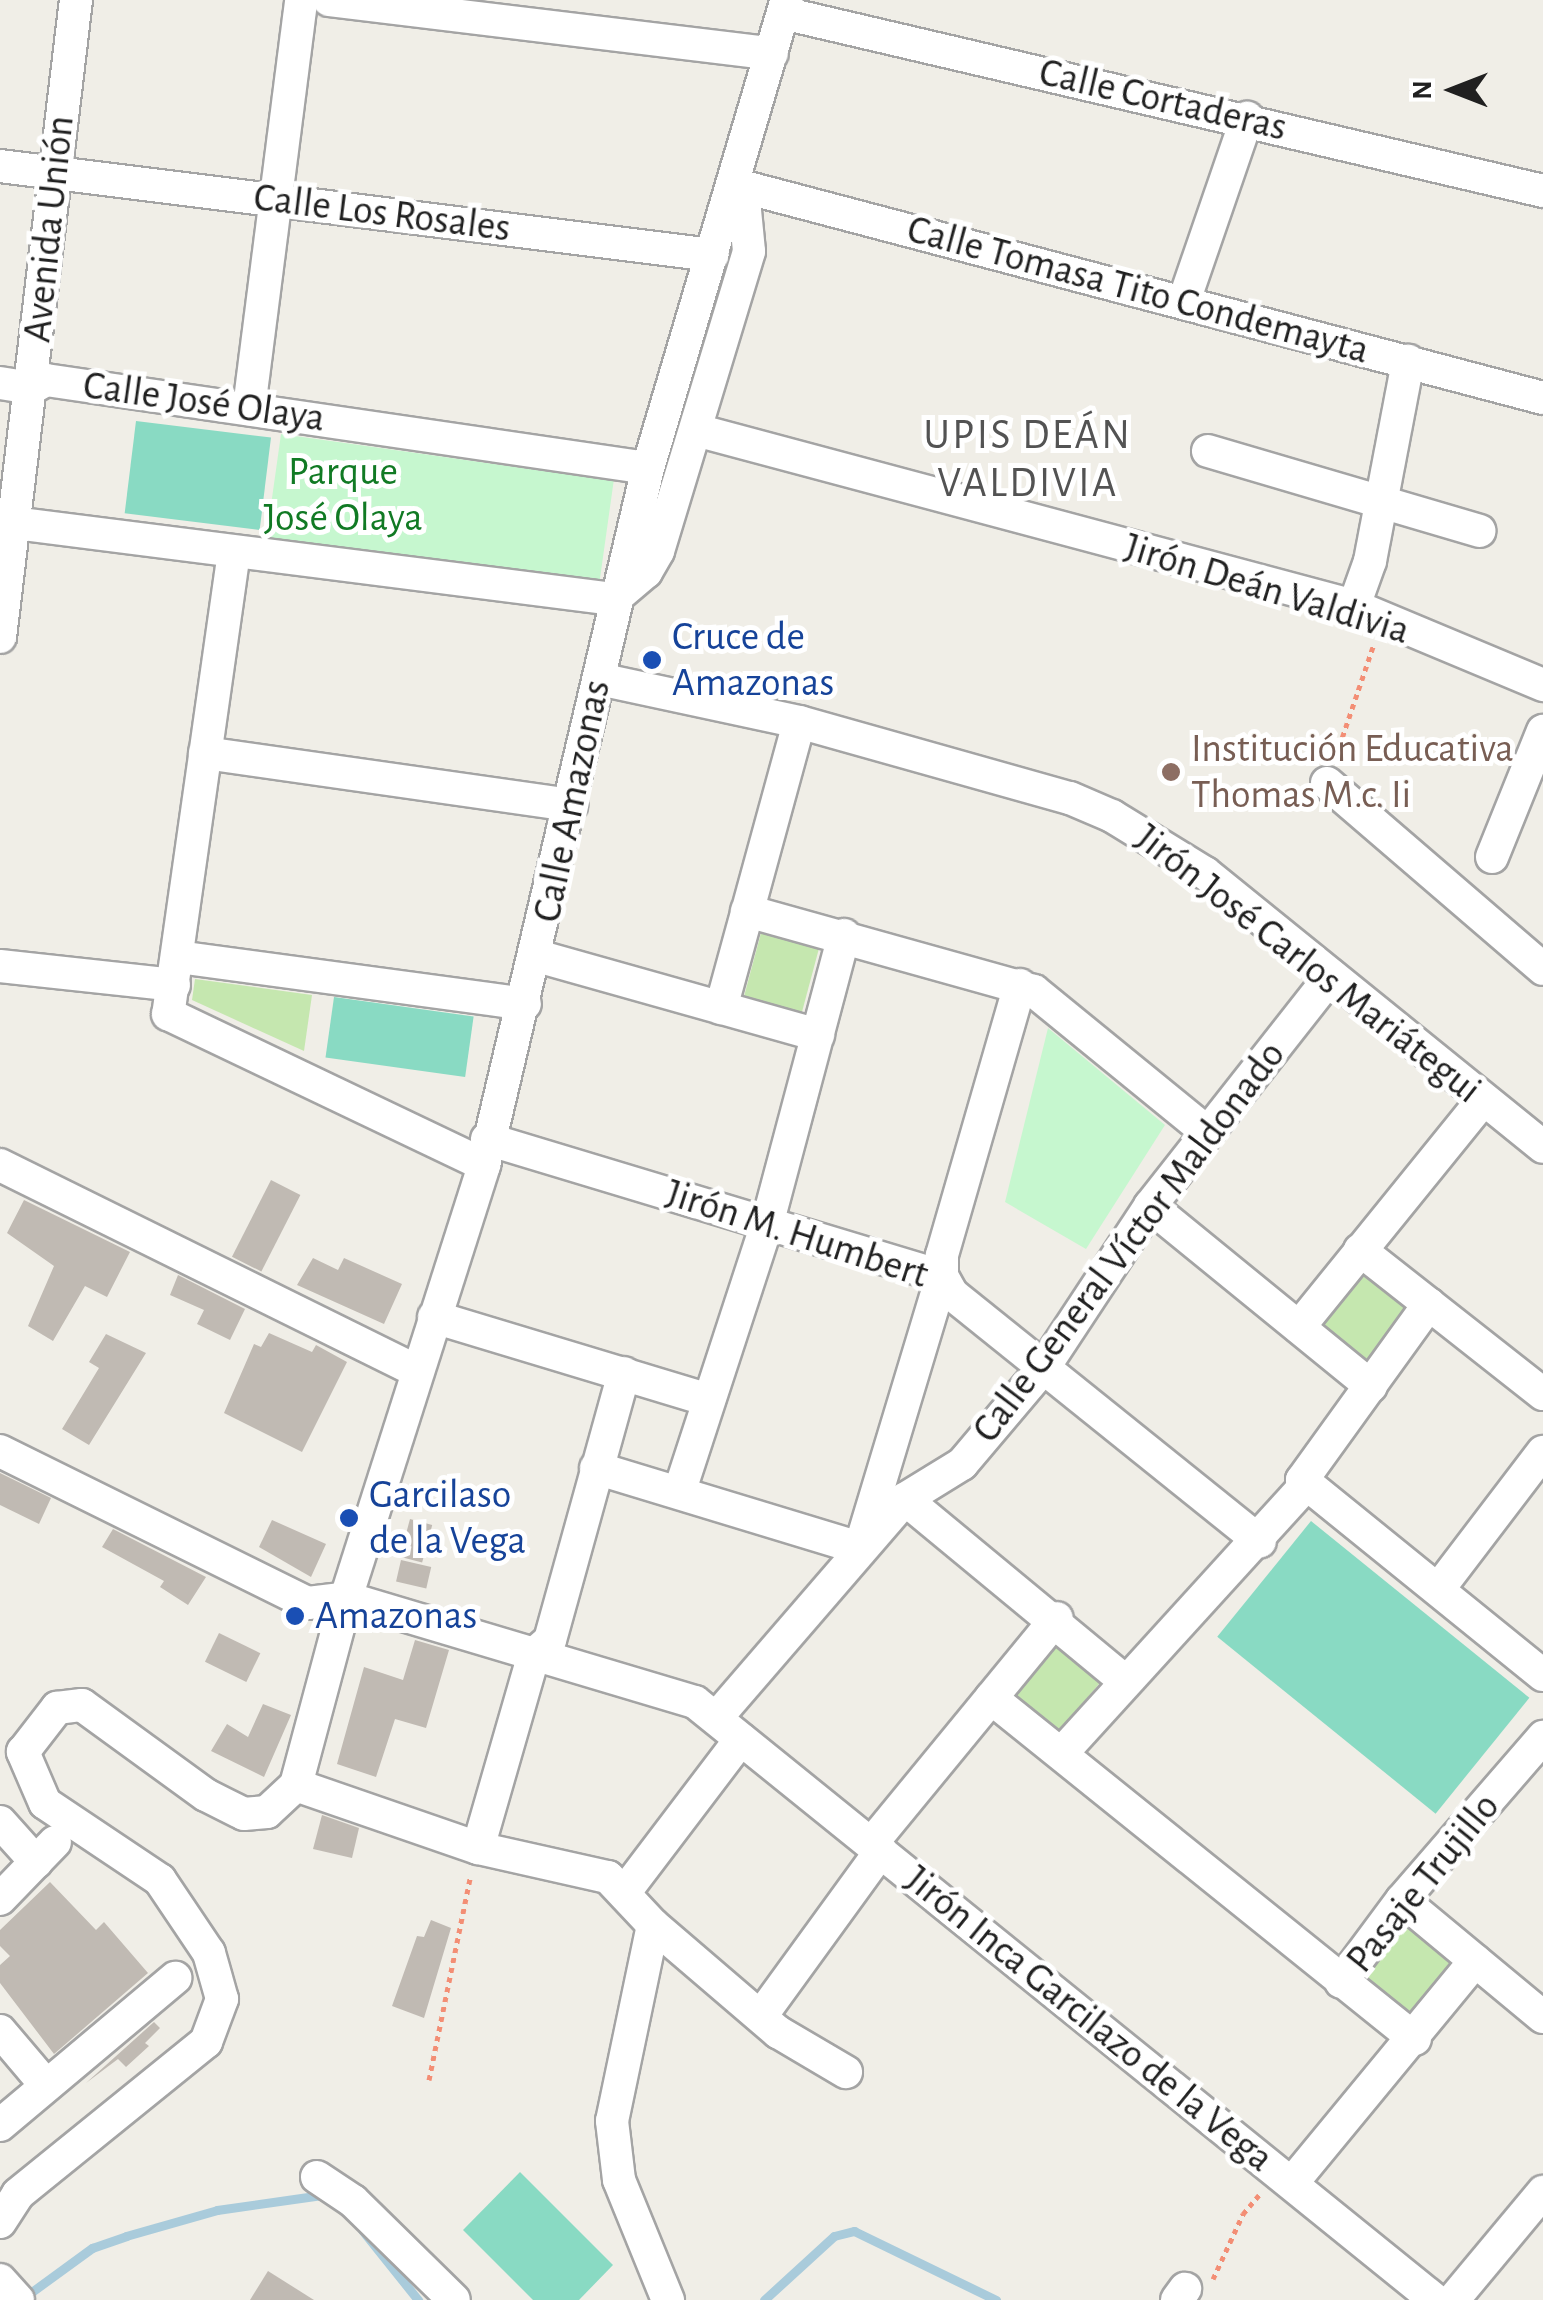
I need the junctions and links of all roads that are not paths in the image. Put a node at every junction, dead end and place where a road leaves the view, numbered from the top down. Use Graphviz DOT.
graph roads {
  1 [pos="76,0"];
  2 [pos="301,0"];
  3 [pos="328,0"];
  4 [pos="785,6"];
  5 [pos="772,54"];
  6 [pos="1247,118"];
  7 [pos="0,166"];
  8 [pos="53,173"];
  9 [pos="733,184"];
  10 [pos="1543,191"];
  11 [pos="272,198"];
  12 [pos="712,255"];
  13 [pos="1184,301"];
  14 [pos="1408,360"];
  15 [pos="16,386"];
  16 [pos="1543,398"];
  17 [pos="250,408"];
  18 [pos="696,430"];
  19 [pos="1208,450"];
  20 [pos="648,468"];
  21 [pos="1382,503"];
  22 [pos="14,524"];
  23 [pos="1479,531"];
  24 [pos="234,552"];
  25 [pos="614,599"];
  26 [pos="1368,613"];
  27 [pos="2,615"];
  28 [pos="599,679"];
  29 [pos="1543,685"];
  30 [pos="799,722"];
  31 [pos="1543,731"];
  32 [pos="206,753"];
  33 [pos="1327,783"];
  34 [pos="571,805"];
  35 [pos="1492,858"];
  36 [pos="747,911"];
  37 [pos="844,935"];
  38 [pos="537,956"];
  39 [pos="0,966"];
  40 [pos="1543,969"];
  41 [pos="176,971"];
  42 [pos="1331,976"];
  43 [pos="1020,985"];
  44 [pos="525,1004"];
  45 [pos="722,1008"];
  46 [pos="818,1035"];
  47 [pos="1483,1100"];
  48 [pos="1208,1132"];
  49 [pos="1543,1146"];
  50 [pos="486,1152"];
  51 [pos="0,1165"];
  52 [pos="1150,1206"];
  53 [pos="768,1221"];
  54 [pos="1360,1250"];
  55 [pos="942,1276"];
  56 [pos="1429,1304"];
  57 [pos="434,1317"];
  58 [pos="1299,1327"];
  59 [pos="1044,1367"];
  60 [pos="416,1370"];
  61 [pos="624,1373"];
  62 [pos="1371,1386"];
  63 [pos="1543,1394"];
  64 [pos="709,1400"];
  65 [pos="0,1451"];
  66 [pos="1543,1452"];
  67 [pos="596,1468"];
  68 [pos="1305,1482"];
  69 [pos="680,1490"];
  70 [pos="905,1499"];
  71 [pos="1260,1542"];
  72 [pos="860,1548"];
  73 [pos="1440,1587"];
  74 [pos="346,1598"];
  75 [pos="1056,1618"];
  76 [pos="534,1654"];
  77 [pos="1543,1675"];
  78 [pos="1124,1680"];
  79 [pos="991,1698"];
  80 [pos="717,1717"];
  81 [pos="741,1740"];
  82 [pos="1062,1752"];
  83 [pos="1536,1758"];
  84 [pos="292,1791"];
  85 [pos="0,1822"];
  86 [pos="876,1847"];
  87 [pos="478,1848"];
  88 [pos="624,1893"];
  89 [pos="0,1900"];
  90 [pos="1402,1900"];
  91 [pos="654,1925"];
  92 [pos="1475,1961"];
  93 [pos="175,1978"];
  94 [pos="1341,1982"];
  95 [pos="761,2016"];
  96 [pos="1543,2017"];
  97 [pos="0,2030"];
  98 [pos="1415,2040"];
  99 [pos="846,2072"];
  100 [pos="45,2084"];
  101 [pos="0,2125"];
  102 [pos="317,2177"];
  103 [pos="1280,2188"];
  104 [pos="1543,2192"];
  105 [pos="0,2222"];
  106 [pos="0,2280"];
  107 [pos="1437,2299"];
  108 [pos="18,2300"];
  109 [pos="454,2300"];
  110 [pos="668,2300"];
  1 -- 8 [label="street, Avenida Unión"];
  2 -- 11 [label="street"];
  3 -- 5 [label="street"];
  4 -- 5 [label="street, Calle Amazonas"];
  4 -- 6 [label="street, Calle Cortaderas"];
  5 -- 9 [label="street, Calle Amazonas"];
  6 -- 10 [label="street, Calle Cortaderas"];
  6 -- 13 [label="street"];
  7 -- 8 [label="street, Calle Los Rosales"];
  8 -- 11 [label="street, Calle Los Rosales"];
  8 -- 15 [label="street, Avenida Unión"];
  9 -- 12 [label="street, Calle Amazonas"];
  9 -- 13 [label="street, Calle Tomasa Tito Condemayta"];
  9 -- 18 [label="street"];
  11 -- 12 [label="street, Calle Los Rosales"];
  11 -- 17 [label="street"];
  12 -- 20 [label="street, Calle Amazonas"];
  13 -- 14 [label="street, Calle Tomasa Tito Condemayta"];
  14 -- 16 [label="street, Calle Tomasa Tito Condemayta"];
  14 -- 21 [label="street"];
  15 -- 17 [label="street, Calle José Olaya"];
  15 -- 22 [label="street, Avenida Unión"];
  17 -- 20 [label="street, Calle José Olaya"];
  18 -- 25 [label="street"];
  18 -- 26 [label="street, Jirón Deán Valdivia"];
  19 -- 21 [label="street"];
  20 -- 25 [label="street, Calle Amazonas"];
  21 -- 23 [label="street"];
  21 -- 26 [label="street"];
  22 -- 24 [label="street"];
  22 -- 27 [label="street, Avenida Unión"];
  24 -- 25 [label="street"];
  24 -- 32 [label="street"];
  25 -- 28 [label="street, Calle Amazonas"];
  26 -- 29 [label="street, Jirón Deán Valdivia"];
  28 -- 30 [label="street, Jirón José Carlos Mariátegui"];
  28 -- 34 [label="street, Calle Amazonas"];
  30 -- 36 [label="street"];
  30 -- 42 [label="street, Jirón José Carlos Mariátegui"];
  31 -- 35 [label="street"];
  32 -- 34 [label="street"];
  32 -- 41 [label="street"];
  33 -- 40 [label="street"];
  34 -- 38 [label="street, Calle Amazonas"];
  36 -- 37 [label="street"];
  36 -- 45 [label="street"];
  37 -- 43 [label="street"];
  37 -- 46 [label="street"];
  38 -- 44 [label="street, Calle Amazonas"];
  38 -- 45 [label="street"];
  39 -- 41 [label="street"];
  41 -- 44 [label="street"];
  41 -- 50 [label="street, Jirón M. Humbert"];
  42 -- 47 [label="street, Jirón José Carlos Mariátegui"];
  42 -- 48 [label="street, Calle General Víctor Maldonado"];
  43 -- 48 [label="street"];
  43 -- 55 [label="street"];
  44 -- 50 [label="street, Calle Amazonas"];
  45 -- 46 [label="street"];
  46 -- 53 [label="street"];
  47 -- 49 [label="street, Jirón José Carlos Mariátegui"];
  47 -- 54 [label="street"];
  48 -- 52 [label="street, Calle General Víctor Maldonado"];
  50 -- 53 [label="street, Jirón M. Humbert"];
  50 -- 57 [label="street, Calle Amazonas"];
  51 -- 60 [label="street"];
  52 -- 58 [label="street"];
  52 -- 59 [label="street, Calle General Víctor Maldonado"];
  53 -- 55 [label="street, Jirón M. Humbert"];
  53 -- 64 [label="street"];
  54 -- 56 [label="street"];
  54 -- 58 [label="street"];
  55 -- 59 [label="street, Jirón M. Humbert"];
  55 -- 72 [label="street"];
  56 -- 62 [label="street"];
  56 -- 63 [label="street"];
  57 -- 60 [label="street, Calle Amazonas"];
  57 -- 61 [label="street"];
  58 -- 62 [label="street"];
  59 -- 70 [label="street, Calle General Víctor Maldonado"];
  59 -- 71 [label="street, Jirón M. Humbert"];
  60 -- 74 [label="street, Calle Amazonas"];
  61 -- 64 [label="street"];
  61 -- 67 [label="street"];
  62 -- 68 [label="street"];
  64 -- 69 [label="street"];
  65 -- 74 [label="street, Jirón Inca Garcilazo de la Vega"];
  66 -- 73 [label="street"];
  67 -- 69 [label="street"];
  67 -- 76 [label="street"];
  68 -- 71 [label="street"];
  68 -- 73 [label="street"];
  69 -- 72 [label="street"];
  70 -- 72 [label="street, Calle General Víctor Maldonado"];
  70 -- 75 [label="street"];
  71 -- 78 [label="street"];
  72 -- 80 [label="street, Calle General Víctor Maldonado"];
  73 -- 77 [label="street"];
  74 -- 76 [label="street, Jirón Inca Garcilazo de la Vega"];
  74 -- 84 [label="street, Calle Amazonas"];
  75 -- 78 [label="street"];
  75 -- 79 [label="street"];
  76 -- 80 [label="street, Jirón Inca Garcilazo de la Vega"];
  76 -- 87 [label="street"];
  78 -- 82 [label="street"];
  79 -- 82 [label="street"];
  79 -- 86 [label="street"];
  80 -- 81 [label="street, Jirón Inca Garcilazo de la Vega"];
  81 -- 86 [label="street, Jirón Inca Garcilazo de la Vega"];
  81 -- 88 [label="street"];
  82 -- 94 [label="street"];
  83 -- 90 [label="street, Pasaje Trujillo"];
  84 -- 87 [label="street"];
  84 -- 105 [label="street"];
  85 -- 89 [label="street"];
  86 -- 95 [label="street"];
  86 -- 103 [label="street, Jirón Inca Garcilazo de la Vega"];
  87 -- 88 [label="street"];
  88 -- 91 [label="street"];
  90 -- 92 [label="street"];
  90 -- 94 [label="street, Pasaje Trujillo"];
  91 -- 95 [label="street"];
  91 -- 110 [label="street"];
  92 -- 96 [label="street"];
  92 -- 98 [label="street"];
  93 -- 100 [label="street"];
  94 -- 98 [label="street"];
  95 -- 99 [label="street"];
  97 -- 100 [label="street"];
  98 -- 103 [label="street"];
  100 -- 101 [label="street"];
  102 -- 109 [label="street"];
  103 -- 107 [label="street, Jirón Inca Garcilazo de la Vega"];
  104 -- 107 [label="street"];
  106 -- 108 [label="street"];
}
